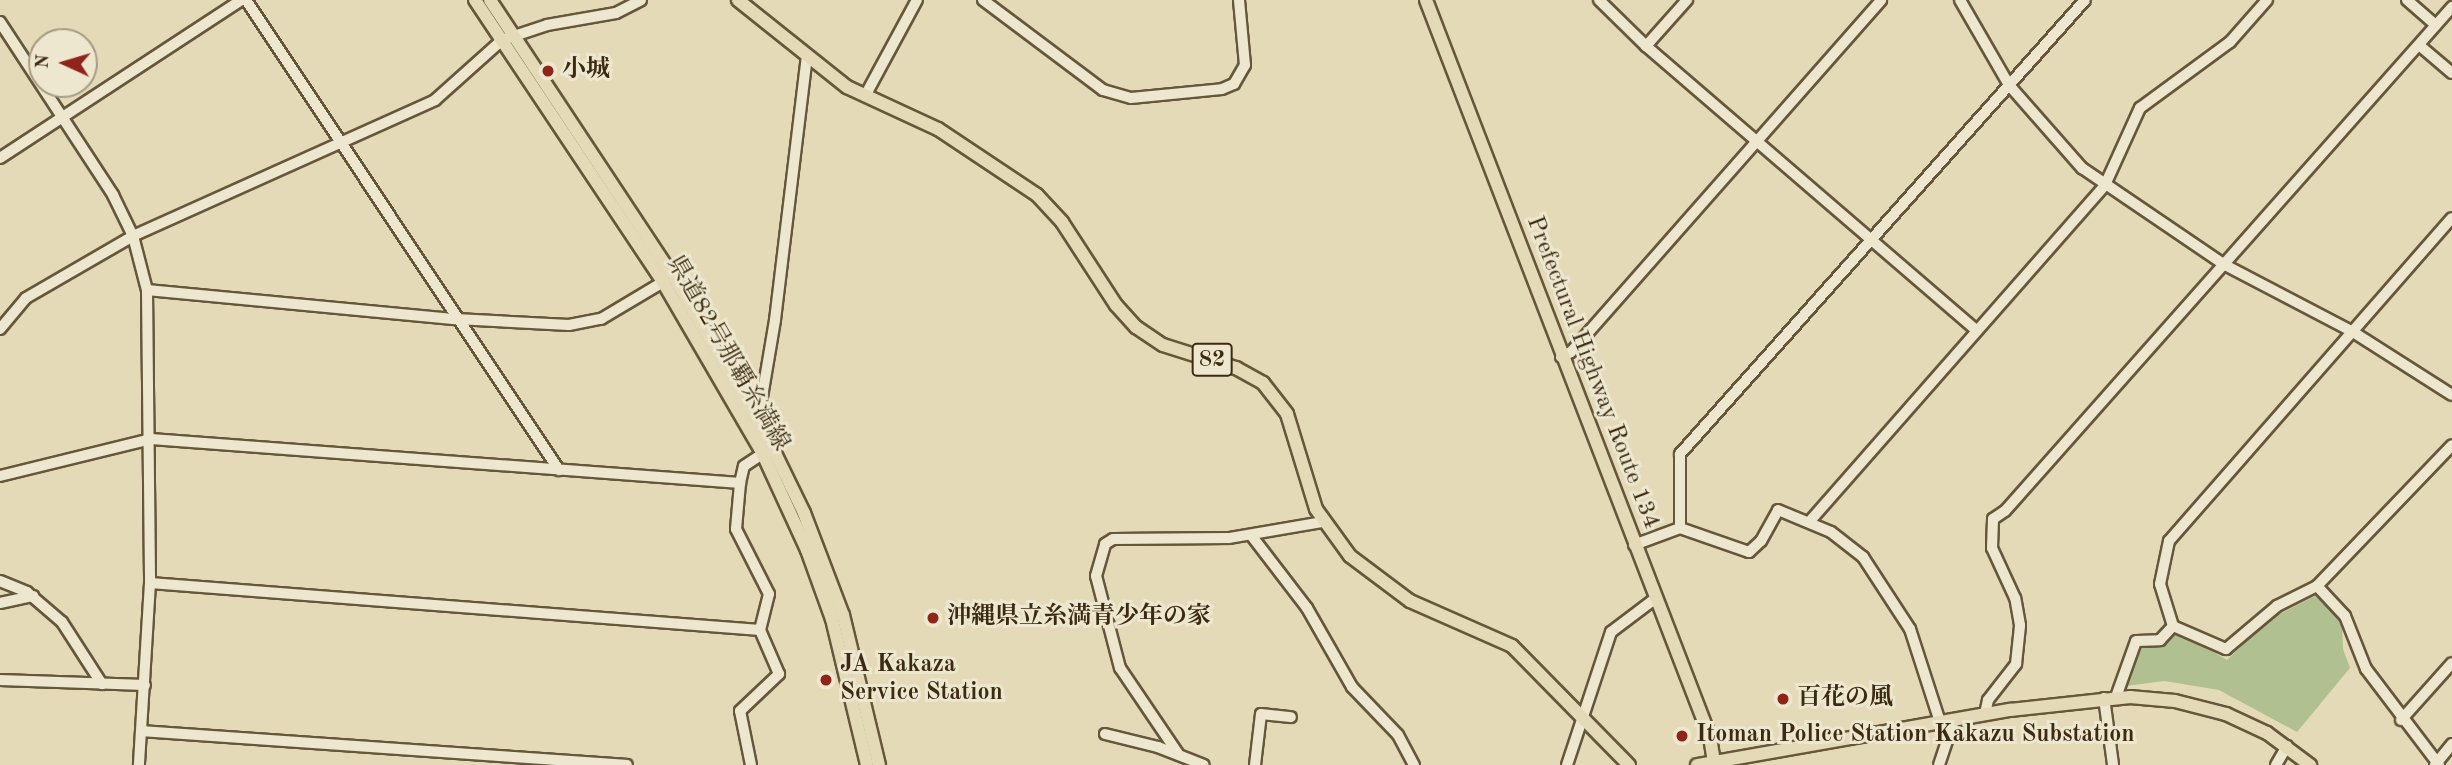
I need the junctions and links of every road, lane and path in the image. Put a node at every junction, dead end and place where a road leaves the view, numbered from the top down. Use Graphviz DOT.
graph roads {
  1 [pos="243,0"];
  2 [pos="475,0"];
  3 [pos="490,0"];
  4 [pos="641,0"];
  5 [pos="738,0"];
  6 [pos="916,0"];
  7 [pos="983,0"];
  8 [pos="1239,0"];
  9 [pos="1426,0"];
  10 [pos="1600,0"];
  11 [pos="1687,0"];
  12 [pos="1881,0"];
  13 [pos="1960,0"];
  14 [pos="2085,0"];
  15 [pos="2267,0"];
  16 [pos="2407,0"];
  17 [pos="2452,7"];
  18 [pos="0,22"];
  19 [pos="2436,25"];
  20 [pos="508,38"];
  21 [pos="2419,45"];
  22 [pos="1646,46"];
  23 [pos="807,57"];
  24 [pos="2452,73"];
  25 [pos="2009,85"];
  26 [pos="864,96"];
  27 [pos="62,116"];
  28 [pos="340,140"];
  29 [pos="1758,141"];
  30 [pos="0,158"];
  31 [pos="2105,185"];
  32 [pos="2452,218"];
  33 [pos="133,236"];
  34 [pos="1870,240"];
  35 [pos="2223,264"];
  36 [pos="663,282"];
  37 [pos="147,290"];
  38 [pos="456,319"];
  39 [pos="0,329"];
  40 [pos="1976,330"];
  41 [pos="2353,332"];
  42 [pos="1561,358"];
  43 [pos="2452,395"];
  44 [pos="753,411"];
  45 [pos="151,439"];
  46 [pos="2452,445"];
  47 [pos="771,447"];
  48 [pos="559,470"];
  49 [pos="0,475"];
  50 [pos="740,483"];
  51 [pos="1810,521"];
  52 [pos="1323,522"];
  53 [pos="1680,528"];
  54 [pos="1251,535"];
  55 [pos="1634,545"];
  56 [pos="0,581"];
  57 [pos="150,583"];
  58 [pos="2317,586"];
  59 [pos="33,596"];
  60 [pos="1656,598"];
  61 [pos="0,603"];
  62 [pos="2174,626"];
  63 [pos="760,631"];
  64 [pos="2452,663"];
  65 [pos="0,680"];
  66 [pos="102,684"];
  67 [pos="145,685"];
  68 [pos="2110,697"];
  69 [pos="1985,714"];
  70 [pos="1582,716"];
  71 [pos="1291,717"];
  72 [pos="1954,720"];
  73 [pos="2401,720"];
  74 [pos="1940,722"];
  75 [pos="142,731"];
  76 [pos="1105,734"];
  77 [pos="2452,744"];
  78 [pos="2287,746"];
  79 [pos="1179,755"];
  80 [pos="1713,764"];
  81 [pos="2437,764"];
  82 [pos="139,765"];
  83 [pos="627,765"];
  84 [pos="751,765"];
  85 [pos="867,765"];
  86 [pos="879,765"];
  87 [pos="1204,765"];
  88 [pos="1255,765"];
  89 [pos="1414,765"];
  90 [pos="1567,765"];
  91 [pos="1629,765"];
  92 [pos="1697,765"];
  93 [pos="1939,765"];
  94 [pos="2113,765"];
  95 [pos="2277,765"];
  96 [pos="2310,765"];
  1 -- 27 [label="street"];
  1 -- 28 [label="street"];
  2 -- 20 [label="main road, 県道82号那覇糸満線"];
  3 -- 20 [label="main road, 県道82号那覇糸満線"];
  4 -- 20 [label="street"];
  5 -- 23 [label="main road, 82"];
  6 -- 26 [label="street"];
  7 -- 8 [label="street"];
  9 -- 42 [label="main road, Prefectural Highway Route 134"];
  10 -- 22 [label="street"];
  11 -- 22 [label="street"];
  12 -- 29 [label="street"];
  13 -- 25 [label="street"];
  14 -- 25 [label="street"];
  15 -- 31 [label="street"];
  16 -- 19 [label="street"];
  17 -- 19 [label="street"];
  18 -- 27 [label="street"];
  19 -- 21 [label="street"];
  20 -- 28 [label="street"];
  20 -- 36 [label="main road, 県道82号那覇糸満線"];
  20 -- 44 [label="main road, 県道82号那覇糸満線"];
  21 -- 24 [label="street"];
  21 -- 35 [label="street"];
  22 -- 29 [label="street"];
  23 -- 26 [label="main road, 82"];
  23 -- 44 [label="street"];
  25 -- 31 [label="street"];
  25 -- 34 [label="street"];
  26 -- 52 [label="main road, 82"];
  27 -- 30 [label="street"];
  27 -- 33 [label="street"];
  28 -- 33 [label="street"];
  28 -- 38 [label="street"];
  29 -- 34 [label="street"];
  29 -- 42 [label="street"];
  31 -- 35 [label="street"];
  31 -- 40 [label="street"];
  32 -- 41 [label="street"];
  33 -- 37 [label="street"];
  33 -- 39 [label="street"];
  34 -- 40 [label="street"];
  34 -- 53 [label="street"];
  35 -- 41 [label="street"];
  35 -- 69 [label="street"];
  36 -- 38 [label="street"];
  36 -- 47 [label="main road, 県道82号那覇糸満線"];
  37 -- 38 [label="street"];
  37 -- 45 [label="street"];
  38 -- 48 [label="street"];
  40 -- 51 [label="street"];
  41 -- 43 [label="street"];
  41 -- 62 [label="street"];
  42 -- 55 [label="main road, Prefectural Highway Route 134"];
  44 -- 47 [label="main road, 県道82号那覇糸満線"];
  45 -- 48 [label="street"];
  45 -- 49 [label="street"];
  45 -- 57 [label="street"];
  46 -- 58 [label="street"];
  47 -- 50 [label="street"];
  47 -- 85 [label="main road, 県道82号那覇糸満線"];
  47 -- 86 [label="main road, 県道82号那覇糸満線"];
  48 -- 50 [label="street"];
  50 -- 63 [label="street"];
  51 -- 53 [label="street"];
  51 -- 74 [label="street"];
  52 -- 54 [label="street"];
  52 -- 70 [label="main road, 82"];
  53 -- 55 [label="street"];
  54 -- 79 [label="street"];
  54 -- 89 [label="street"];
  55 -- 60 [label="main road, Prefectural Highway Route 134"];
  56 -- 59 [label="street"];
  57 -- 63 [label="street"];
  57 -- 67 [label="street"];
  58 -- 62 [label="street"];
  58 -- 73 [label="street"];
  59 -- 61 [label="street"];
  59 -- 66 [label="street"];
  60 -- 70 [label="street"];
  60 -- 80 [label="main road, Prefectural Highway Route 134"];
  62 -- 68 [label="street"];
  63 -- 84 [label="street"];
  64 -- 73 [label="street"];
  65 -- 66 [label="street"];
  66 -- 67 [label="street"];
  67 -- 75 [label="street"];
  68 -- 69 [label="main road"];
  68 -- 78 [label="main road"];
  68 -- 94 [label="street"];
  69 -- 72 [label="main road"];
  70 -- 90 [label="street"];
  70 -- 91 [label="main road, 82"];
  71 -- 88 [label="street"];
  72 -- 74 [label="main road"];
  72 -- 93 [label="street"];
  73 -- 81 [label="street"];
  74 -- 80 [label="main road"];
  75 -- 82 [label="street"];
  75 -- 83 [label="street"];
  76 -- 79 [label="street"];
  77 -- 81 [label="street"];
  78 -- 95 [label="street"];
  78 -- 96 [label="main road"];
  79 -- 87 [label="street"];
  80 -- 92 [label="main road"];
}
